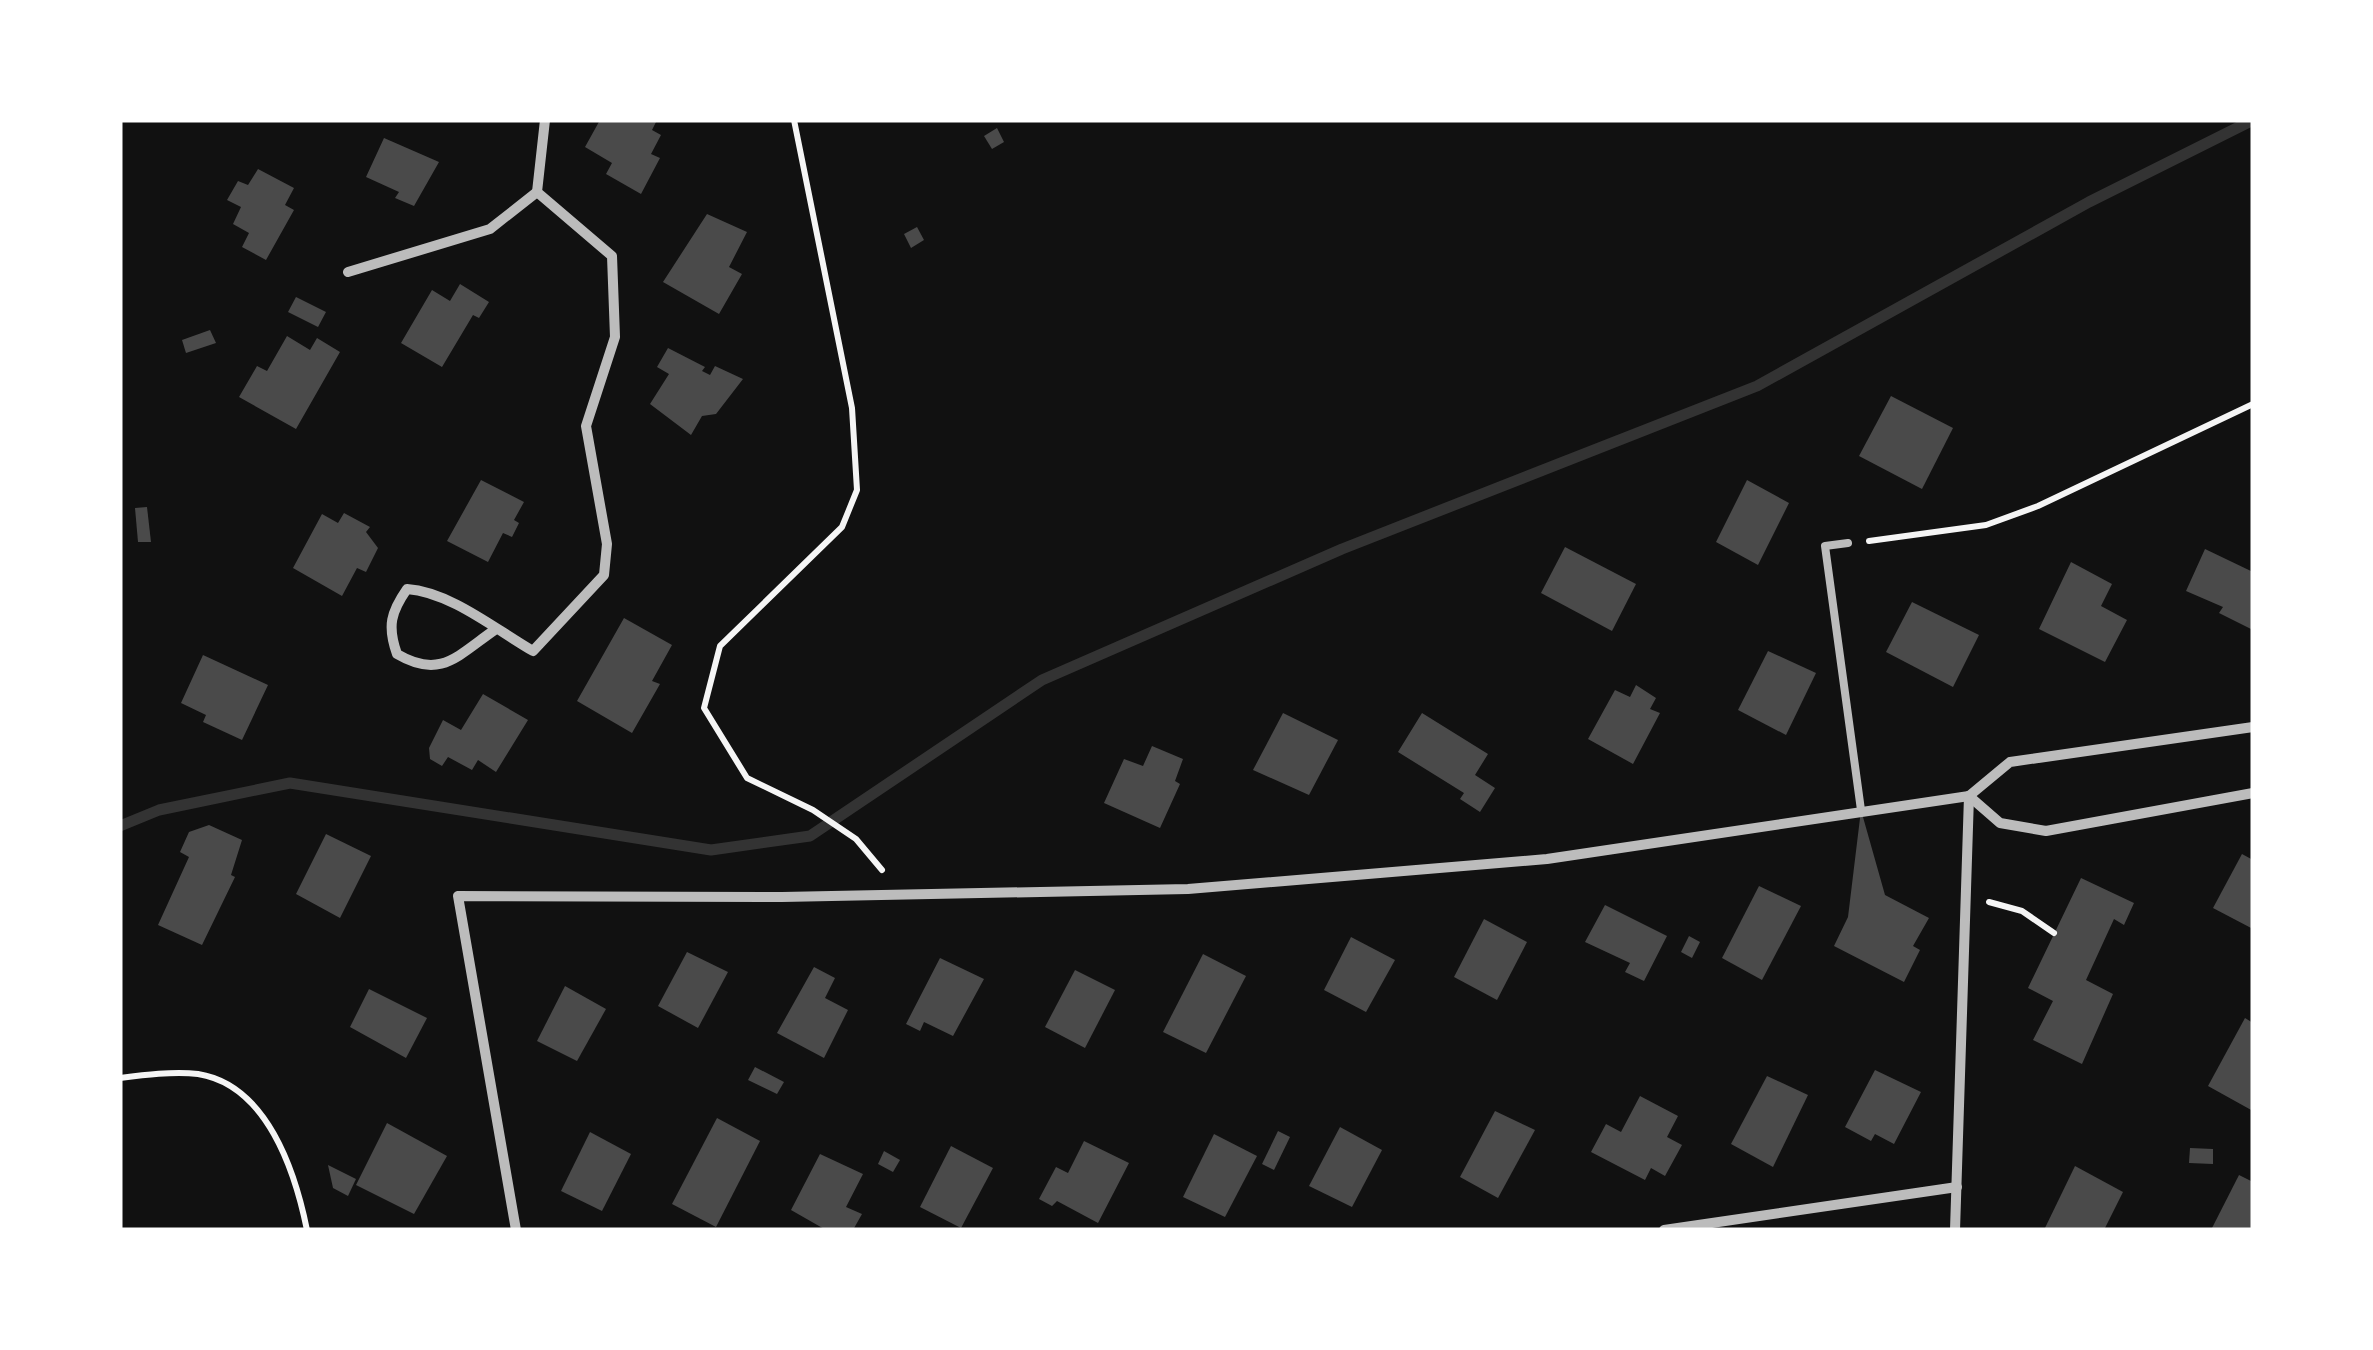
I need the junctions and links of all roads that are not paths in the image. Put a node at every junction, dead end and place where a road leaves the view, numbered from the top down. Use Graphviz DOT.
graph roads {
  1 [pos="546,120"];
  2 [pos="536,192"];
  3 [pos="348,272"];
  4 [pos="1848,544"];
  5 [pos="496,630"];
  6 [pos="2253,726"];
  7 [pos="2253,793"];
  8 [pos="1969,796"];
  9 [pos="1861,810"];
  10 [pos="1957,1187"];
  11 [pos="516,1230"];
  12 [pos="1664,1230"];
  13 [pos="1955,1230"];
  1 -- 2 [label="street"];
  2 -- 3 [label="street"];
  2 -- 5 [label="street"];
  4 -- 9 [label="lane"];
  5 -- 5 [label="street"];
  6 -- 8 [label="street"];
  7 -- 8 [label="street"];
  8 -- 9 [label="street"];
  8 -- 10 [label="street"];
  9 -- 11 [label="street"];
  10 -- 12 [label="street"];
  10 -- 13 [label="street"];
}
